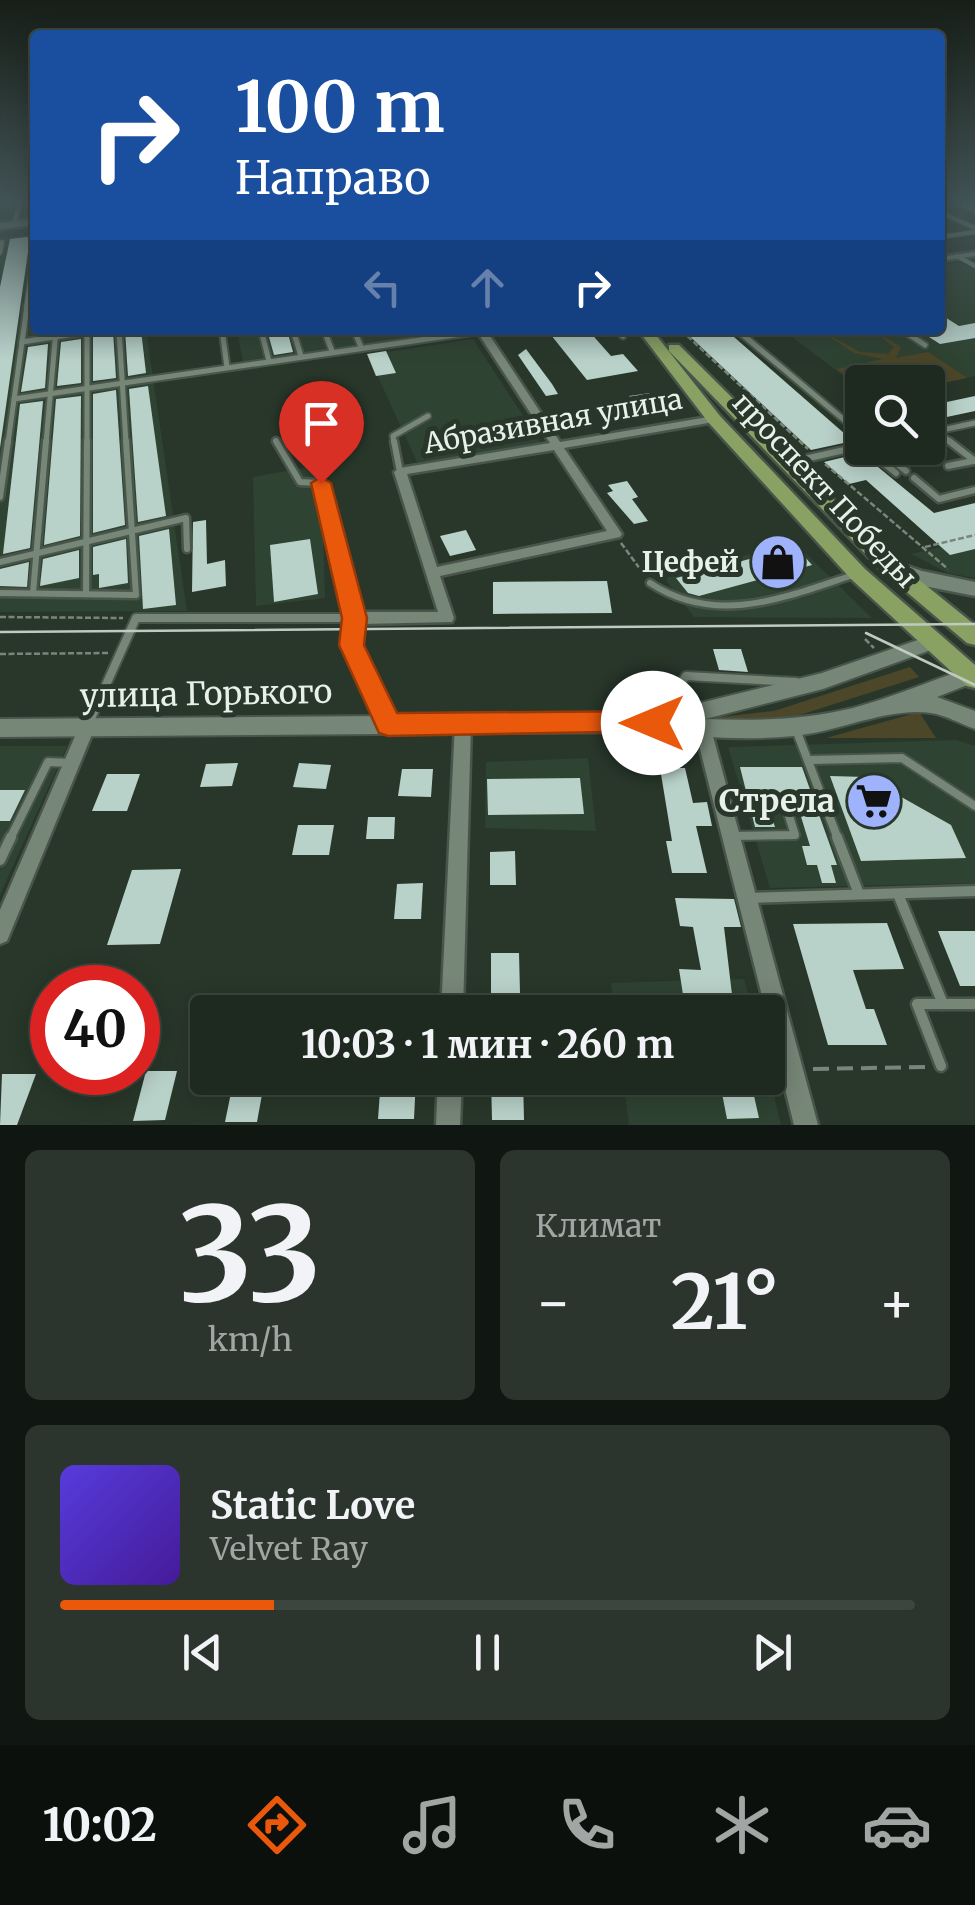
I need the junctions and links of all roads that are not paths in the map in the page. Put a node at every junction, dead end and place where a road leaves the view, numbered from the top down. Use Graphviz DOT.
graph roads {
  1 [pos="970,254"];
  2 [pos="957,256"];
  3 [pos="945,258"];
  4 [pos="975,266"];
  5 [pos="30,283"];
  6 [pos="51,335"];
  7 [pos="55,335"];
  8 [pos="88,335"];
  9 [pos="119,335"];
  10 [pos="223,335"];
  11 [pos="263,335"];
  12 [pos="295,335"];
  13 [pos="326,335"];
  14 [pos="356,335"];
  15 [pos="436,335"];
  16 [pos="484,335"];
  17 [pos="649,335"];
  18 [pos="661,335"];
  19 [pos="743,335"];
  20 [pos="909,335"];
  21 [pos="22,342"];
  22 [pos="924,345"];
  23 [pos="361,346"];
  24 [pos="332,351"];
  25 [pos="301,356"];
  26 [pos="269,360"];
  27 [pos="227,367"];
  28 [pos="124,382"];
  29 [pos="87,388"];
  30 [pos="51,394"];
  31 [pos="14,399"];
  32 [pos="428,416"];
  33 [pos="714,418"];
  34 [pos="845,421"];
  35 [pos="975,423"];
  36 [pos="945,429"];
  37 [pos="945,440"];
  38 [pos="276,441"];
  39 [pos="558,447"];
  40 [pos="845,451"];
  41 [pos="975,460"];
  42 [pos="786,463"];
  43 [pos="886,465"];
  44 [pos="898,465"];
  45 [pos="948,466"];
  46 [pos="906,471"];
  47 [pos="400,472"];
  48 [pos="896,473"];
  49 [pos="914,478"];
  50 [pos="975,490"];
  51 [pos="0,497"];
  52 [pos="132,533"];
  53 [pos="88,543"];
  54 [pos="187,550"];
  55 [pos="37,554"];
  56 [pos="0,562"];
  57 [pos="890,567"];
  58 [pos="435,572"];
  59 [pos="858,574"];
  60 [pos="650,583"];
  61 [pos="975,588"];
  62 [pos="0,593"];
  63 [pos="34,593"];
  64 [pos="86,594"];
  65 [pos="354,618"];
  66 [pos="973,632"];
  67 [pos="935,641"];
  68 [pos="974,676"];
  69 [pos="812,684"];
  70 [pos="879,707"];
  71 [pos="975,720"];
  72 [pos="653,723"];
  73 [pos="388,724"];
  74 [pos="463,724"];
  75 [pos="795,727"];
  76 [pos="0,728"];
  77 [pos="88,728"];
  78 [pos="704,729"];
  79 [pos="809,760"];
  80 [pos="72,763"];
  81 [pos="784,800"];
  82 [pos="975,806"];
  83 [pos="731,836"];
  84 [pos="0,860"];
  85 [pos="975,892"];
  86 [pos="898,893"];
  87 [pos="859,894"];
  88 [pos="747,898"];
  89 [pos="0,934"];
  90 [pos="453,995"];
  91 [pos="943,1004"];
  92 [pos="975,1004"];
  93 [pos="941,1066"];
  94 [pos="449,1095"];
  95 [pos="448,1125"];
  96 [pos="806,1125"];
  1 -- 2 [label="street"];
  2 -- 3 [label="street"];
  2 -- 4 [label="lane"];
  5 -- 21 [label="lane"];
  6 -- 21 [label="lane"];
  7 -- 30 [label="lane"];
  8 -- 29 [label="lane"];
  9 -- 28 [label="lane"];
  10 -- 27 [label="lane"];
  11 -- 26 [label="lane"];
  12 -- 25 [label="lane"];
  13 -- 24 [label="lane"];
  14 -- 23 [label="lane"];
  15 -- 23 [label="lane"];
  16 -- 39 [label="street"];
  17 -- 33 [label="main road, проспект Победы"];
  18 -- 42 [label="main road, проспект Победы"];
  19 -- 34 [label="lane"];
  20 -- 22 [label="lane"];
  21 -- 31 [label="lane"];
  23 -- 24 [label="lane"];
  24 -- 25 [label="lane"];
  25 -- 26 [label="lane"];
  26 -- 27 [label="lane"];
  27 -- 28 [label="lane"];
  28 -- 29 [label="lane"];
  28 -- 52 [label="lane"];
  29 -- 30 [label="lane"];
  29 -- 53 [label="lane"];
  30 -- 31 [label="lane"];
  30 -- 55 [label="lane"];
  31 -- 51 [label="lane"];
  32 -- 47 [label="lane"];
  33 -- 39 [label="street, Абразивная улица"];
  33 -- 59 [label="main road, проспект Победы"];
  35 -- 36 [label="lane"];
  37 -- 41 [label="lane"];
  38 -- 65 [label="lane"];
  39 -- 47 [label="street, Абразивная улица"];
  39 -- 58 [label="street"];
  40 -- 42 [label="lane"];
  41 -- 45 [label="lane"];
  42 -- 57 [label="main road, проспект Победы"];
  43 -- 48 [label="lane"];
  44 -- 46 [label="lane"];
  47 -- 58 [label="street"];
  49 -- 50 [label="lane"];
  52 -- 53 [label="lane"];
  52 -- 54 [label="lane"];
  52 -- 64 [label="lane"];
  53 -- 55 [label="lane"];
  53 -- 64 [label="lane"];
  55 -- 56 [label="lane"];
  55 -- 63 [label="lane"];
  57 -- 61 [label="main road"];
  57 -- 66 [label="main road, проспект Победы"];
  58 -- 65 [label="street"];
  59 -- 60 [label="lane"];
  59 -- 67 [label="main road, проспект Победы"];
  62 -- 63 [label="lane"];
  63 -- 64 [label="lane"];
  65 -- 73 [label="street"];
  65 -- 77 [label="lane"];
  66 -- 67 [label="main road, улица Горького"];
  67 -- 68 [label="main road, проспект Победы"];
  67 -- 69 [label="street, улица Горького"];
  68 -- 70 [label="street, улица Горького"];
  69 -- 72 [label="street, улица Горького"];
  69 -- 72 [label="lane"];
  70 -- 71 [label="street, улица Горького"];
  70 -- 75 [label="street, улица Горького"];
  72 -- 74 [label="street, улица Горького"];
  72 -- 78 [label="street, улица Горького"];
  73 -- 74 [label="street, улица Горького"];
  73 -- 77 [label="street, улица Горького"];
  74 -- 90 [label="street"];
  75 -- 78 [label="street, улица Горького"];
  75 -- 79 [label="lane"];
  76 -- 77 [label="street, улица Горького"];
  77 -- 80 [label="street"];
  78 -- 83 [label="street"];
  79 -- 82 [label="lane"];
  79 -- 87 [label="lane"];
  80 -- 84 [label="lane"];
  80 -- 89 [label="street"];
  81 -- 83 [label="lane"];
  83 -- 88 [label="street"];
  85 -- 86 [label="lane"];
  86 -- 87 [label="lane"];
  86 -- 91 [label="lane"];
  87 -- 88 [label="lane"];
  88 -- 96 [label="street"];
  91 -- 92 [label="lane"];
  91 -- 93 [label="lane"];
  94 -- 95 [label="street"];
}
